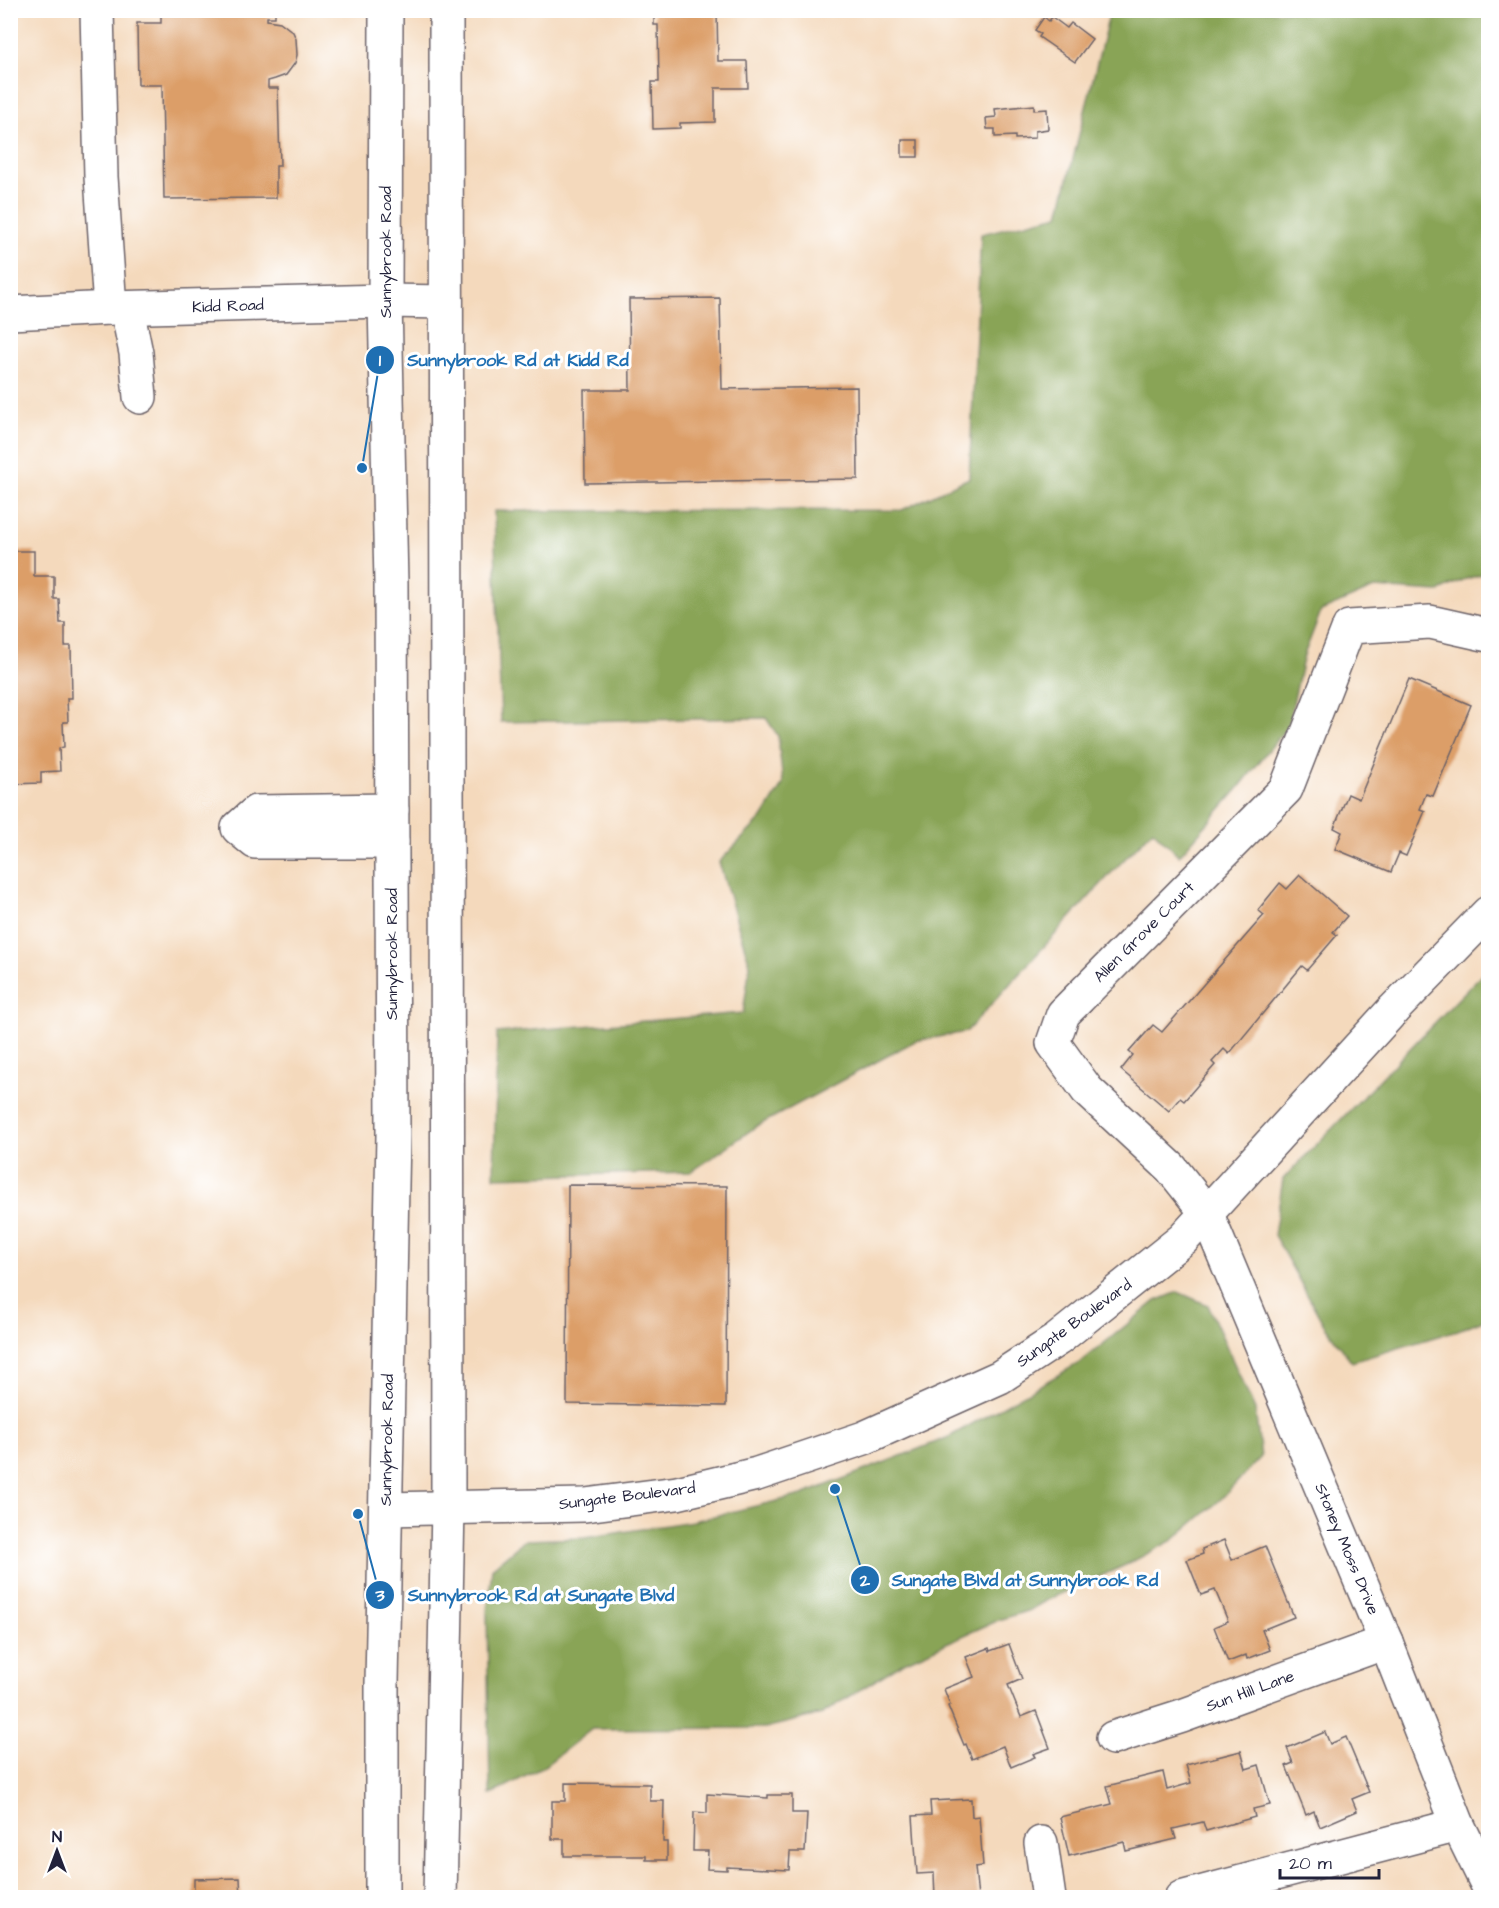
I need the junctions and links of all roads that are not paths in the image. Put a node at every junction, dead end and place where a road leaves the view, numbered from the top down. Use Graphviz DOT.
graph roads {
  1 [pos="97,10"];
  2 [pos="386,10"];
  3 [pos="446,10"];
  4 [pos="385,302"];
  5 [pos="446,302"];
  6 [pos="119,308"];
  7 [pos="10,313"];
  8 [pos="140,396"];
  9 [pos="1488,635"];
  10 [pos="392,810"];
  11 [pos="392,842"];
  12 [pos="1488,913"];
  13 [pos="1206,1212"];
  14 [pos="448,1508"];
  15 [pos="386,1509"];
  16 [pos="1386,1641"];
  17 [pos="1113,1738"];
  18 [pos="1458,1825"];
  19 [pos="1041,1843"];
  20 [pos="1488,1886"];
  21 [pos="382,1898"];
  22 [pos="440,1898"];
  23 [pos="1049,1898"];
  24 [pos="1180,1898"];
  1 -- 6 [label="street"];
  2 -- 4 [label="street, Sunnybrook Road"];
  3 -- 5 [label="street"];
  4 -- 5 [label="street, Kidd Road"];
  4 -- 6 [label="street, Kidd Road"];
  4 -- 10 [label="street, Sunnybrook Road"];
  5 -- 14 [label="street"];
  6 -- 7 [label="street, Kidd Road"];
  6 -- 8 [label="street"];
  9 -- 13 [label="street, Allen Grove Court"];
  10 -- 11 [label="street, Sunnybrook Road"];
  10 -- 11 [label="street"];
  11 -- 15 [label="street, Sunnybrook Road"];
  12 -- 13 [label="street, Sungate Boulevard"];
  13 -- 14 [label="street, Sungate Boulevard"];
  13 -- 16 [label="street, Stoney Moss Drive"];
  14 -- 15 [label="street, Sungate Boulevard"];
  14 -- 22 [label="street"];
  15 -- 21 [label="street, Sunnybrook Road"];
  16 -- 17 [label="street, Sun Hill Lane"];
  16 -- 18 [label="street, Stoney Moss Drive"];
  18 -- 20 [label="street, Stoney Moss Drive"];
  18 -- 24 [label="street"];
  19 -- 23 [label="street"];
}
